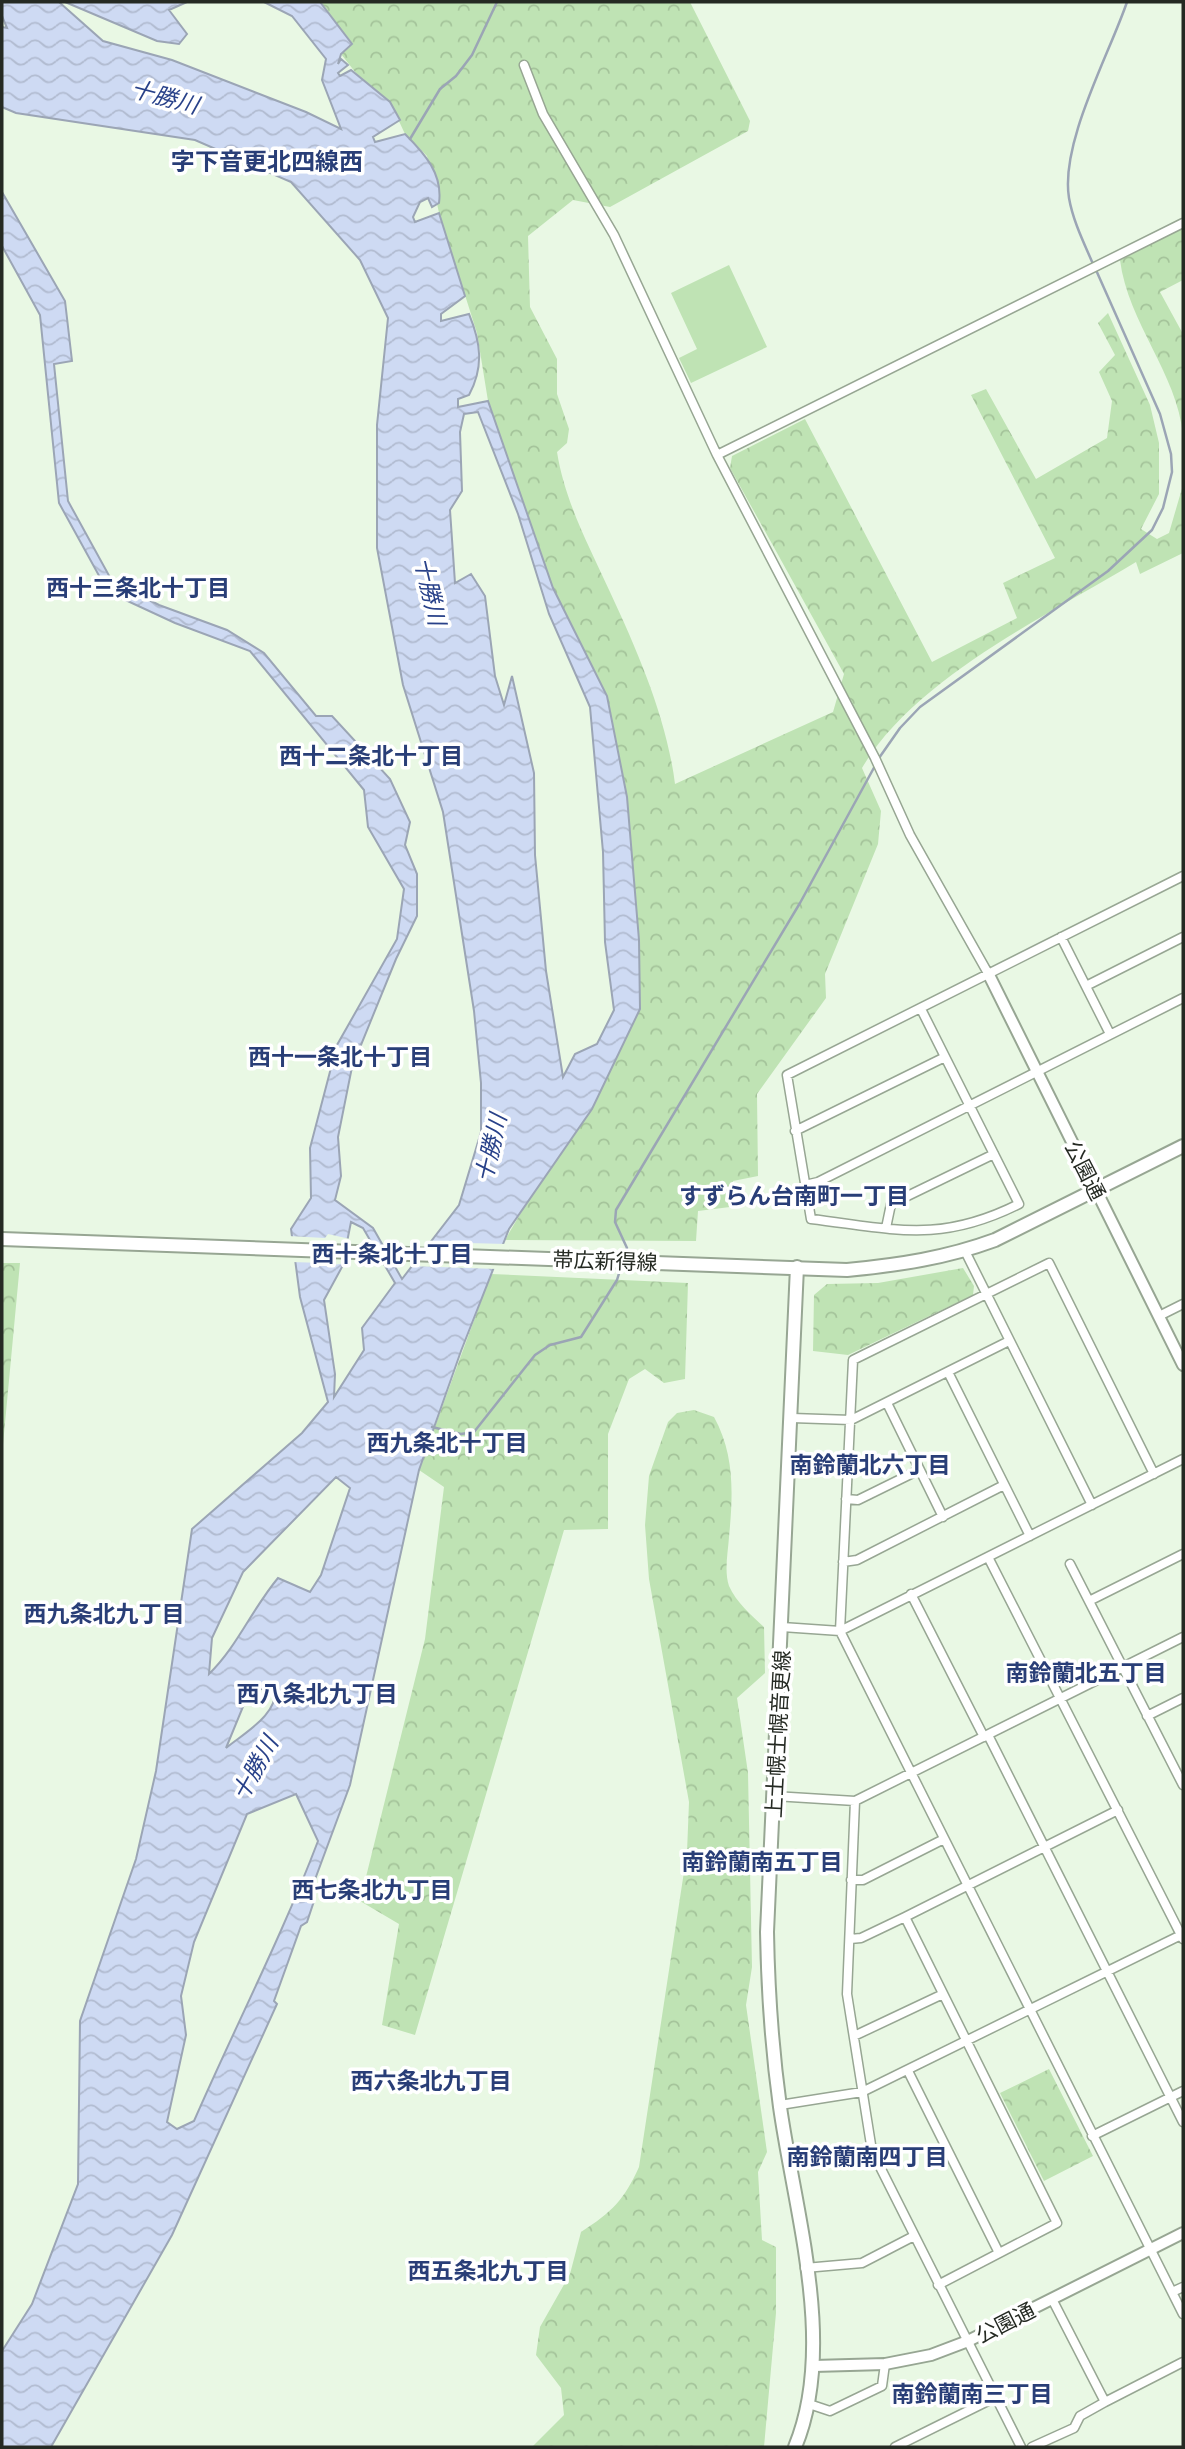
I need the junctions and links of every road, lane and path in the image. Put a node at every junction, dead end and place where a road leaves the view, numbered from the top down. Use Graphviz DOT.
graph roads {
  1 [pos="524,65"];
  2 [pos="1183,223"];
  3 [pos="717,455"];
  4 [pos="1182,879"];
  5 [pos="1061,937"];
  6 [pos="1183,937"];
  7 [pos="989,975"];
  8 [pos="1086,986"];
  9 [pos="1183,998"];
  10 [pos="921,1009"];
  11 [pos="1110,1034"];
  12 [pos="945,1057"];
  13 [pos="1037,1072"];
  14 [pos="969,1106"];
  15 [pos="796,1131"];
  16 [pos="1183,1146"];
  17 [pos="994,1154"];
  18 [pos="805,1185"];
  19 [pos="1096,1189"];
  20 [pos="886,1228"];
  21 [pos="2,1239"];
  22 [pos="965,1251"];
  23 [pos="797,1267"];
  24 [pos="986,1293"];
  25 [pos="1183,1304"];
  26 [pos="1159,1316"];
  27 [pos="1009,1341"];
  28 [pos="1183,1365"];
  29 [pos="948,1372"];
  30 [pos="887,1403"];
  31 [pos="792,1418"];
  32 [pos="851,1420"];
  33 [pos="1183,1459"];
  34 [pos="919,1470"];
  35 [pos="1153,1474"];
  36 [pos="1004,1485"];
  37 [pos="846,1499"];
  38 [pos="1092,1505"];
  39 [pos="943,1517"];
  40 [pos="1030,1536"];
  41 [pos="1183,1554"];
  42 [pos="988,1557"];
  43 [pos="843,1562"];
  44 [pos="1070,1564"];
  45 [pos="911,1594"];
  46 [pos="1089,1601"];
  47 [pos="782,1627"];
  48 [pos="840,1630"];
  49 [pos="1183,1637"];
  50 [pos="1123,1667"];
  51 [pos="1183,1698"];
  52 [pos="1060,1699"];
  53 [pos="1147,1716"];
  54 [pos="986,1736"];
  55 [pos="1179,1767"];
  56 [pos="911,1774"];
  57 [pos="1183,1785"];
  58 [pos="774,1796"];
  59 [pos="855,1801"];
  60 [pos="1118,1810"];
  61 [pos="944,1839"];
  62 [pos="1046,1847"];
  63 [pos="851,1880"];
  64 [pos="967,1886"];
  65 [pos="905,1917"];
  66 [pos="1182,1937"];
  67 [pos="850,1939"];
  68 [pos="1109,1973"];
  69 [pos="943,1994"];
  70 [pos="1029,2010"];
  71 [pos="854,2036"];
  72 [pos="967,2041"];
  73 [pos="908,2071"];
  74 [pos="1183,2091"];
  75 [pos="862,2092"];
  76 [pos="1171,2098"];
  77 [pos="780,2105"];
  78 [pos="1183,2122"];
  79 [pos="1092,2136"];
  80 [pos="1183,2233"];
  81 [pos="914,2236"];
  82 [pos="1150,2250"];
  83 [pos="999,2253"];
  84 [pos="806,2269"];
  85 [pos="938,2285"];
  86 [pos="1183,2287"];
  87 [pos="1172,2292"];
  88 [pos="1052,2299"];
  89 [pos="1183,2314"];
  90 [pos="968,2341"];
  91 [pos="1183,2362"];
  92 [pos="884,2364"];
  93 [pos="814,2367"];
  94 [pos="996,2397"];
  95 [pos="1105,2402"];
  96 [pos="809,2404"];
  97 [pos="794,2447"];
  98 [pos="895,2447"];
  99 [pos="1021,2447"];
  100 [pos="1032,2447"];
  1 -- 3 [label="street"];
  2 -- 3 [label="street"];
  3 -- 7 [label="street"];
  4 -- 5 [label="street"];
  5 -- 7 [label="street"];
  5 -- 8 [label="street"];
  6 -- 8 [label="street"];
  7 -- 10 [label="street"];
  7 -- 13 [label="street, 公園通"];
  8 -- 11 [label="street"];
  9 -- 11 [label="street"];
  10 -- 12 [label="street"];
  10 -- 15 [label="street"];
  11 -- 13 [label="street"];
  12 -- 14 [label="street"];
  12 -- 15 [label="street"];
  13 -- 14 [label="street"];
  13 -- 19 [label="street, 公園通"];
  14 -- 17 [label="street"];
  14 -- 18 [label="street"];
  15 -- 18 [label="street"];
  16 -- 19 [label="main road, 帯広新得線"];
  17 -- 20 [label="street"];
  17 -- 20 [label="street"];
  18 -- 20 [label="street"];
  19 -- 22 [label="main road, 帯広新得線"];
  19 -- 26 [label="street, 公園通"];
  21 -- 23 [label="main road, 帯広新得線"];
  22 -- 23 [label="main road, 帯広新得線"];
  22 -- 24 [label="street"];
  23 -- 31 [label="main road, 上士幌士幌音更線"];
  24 -- 27 [label="street"];
  24 -- 32 [label="street"];
  24 -- 35 [label="street"];
  25 -- 26 [label="street"];
  26 -- 28 [label="street, 公園通"];
  27 -- 29 [label="street"];
  27 -- 38 [label="street"];
  29 -- 30 [label="street"];
  29 -- 36 [label="street"];
  30 -- 32 [label="street"];
  30 -- 34 [label="street"];
  31 -- 32 [label="street"];
  31 -- 47 [label="main road, 上士幌士幌音更線"];
  32 -- 37 [label="street"];
  33 -- 35 [label="street"];
  34 -- 37 [label="street"];
  34 -- 39 [label="street"];
  35 -- 38 [label="street"];
  36 -- 39 [label="street"];
  36 -- 40 [label="street"];
  37 -- 43 [label="street"];
  38 -- 40 [label="street"];
  39 -- 43 [label="street"];
  40 -- 42 [label="street"];
  41 -- 46 [label="street"];
  42 -- 45 [label="street"];
  42 -- 52 [label="street"];
  43 -- 48 [label="street"];
  44 -- 46 [label="street"];
  45 -- 48 [label="street"];
  45 -- 54 [label="street"];
  46 -- 50 [label="street"];
  47 -- 48 [label="street"];
  47 -- 58 [label="main road, 上士幌士幌音更線"];
  48 -- 56 [label="street"];
  49 -- 50 [label="street"];
  50 -- 52 [label="street"];
  50 -- 53 [label="street"];
  51 -- 53 [label="street"];
  52 -- 54 [label="street"];
  52 -- 60 [label="street"];
  53 -- 55 [label="street"];
  54 -- 56 [label="street"];
  54 -- 62 [label="street"];
  55 -- 57 [label="street"];
  56 -- 59 [label="street"];
  56 -- 61 [label="street"];
  58 -- 59 [label="street"];
  58 -- 77 [label="main road, 上士幌士幌音更線"];
  59 -- 63 [label="street"];
  60 -- 62 [label="street"];
  60 -- 66 [label="street"];
  61 -- 63 [label="street"];
  61 -- 64 [label="street"];
  62 -- 64 [label="street"];
  62 -- 68 [label="street"];
  63 -- 67 [label="street"];
  64 -- 65 [label="street"];
  64 -- 70 [label="street"];
  65 -- 67 [label="street"];
  65 -- 69 [label="street"];
  66 -- 68 [label="street"];
  67 -- 71 [label="street"];
  68 -- 70 [label="street"];
  68 -- 76 [label="street"];
  69 -- 71 [label="street"];
  69 -- 72 [label="street"];
  70 -- 72 [label="street"];
  70 -- 79 [label="street"];
  71 -- 75 [label="street"];
  72 -- 73 [label="street"];
  72 -- 83 [label="street"];
  73 -- 75 [label="street"];
  73 -- 83 [label="street"];
  74 -- 76 [label="street"];
  75 -- 77 [label="street"];
  75 -- 81 [label="street"];
  76 -- 78 [label="street"];
  76 -- 79 [label="street"];
  77 -- 84 [label="main road, 上士幌士幌音更線"];
  79 -- 82 [label="street"];
  80 -- 82 [label="street, 公園通"];
  81 -- 84 [label="street"];
  81 -- 85 [label="street"];
  82 -- 87 [label="street"];
  82 -- 88 [label="street, 公園通"];
  83 -- 85 [label="street"];
  84 -- 93 [label="main road, 上士幌士幌音更線"];
  85 -- 90 [label="street"];
  86 -- 87 [label="street"];
  87 -- 89 [label="street"];
  88 -- 90 [label="street, 公園通"];
  88 -- 95 [label="street"];
  90 -- 92 [label="street, 公園通"];
  90 -- 94 [label="street"];
  91 -- 95 [label="street"];
  92 -- 93 [label="street, 公園通"];
  92 -- 96 [label="street"];
  93 -- 96 [label="main road, 上士幌士幌音更線"];
  94 -- 98 [label="street"];
  94 -- 99 [label="street"];
  95 -- 100 [label="street"];
  96 -- 97 [label="main road, 上士幌士幌音更線"];
}
